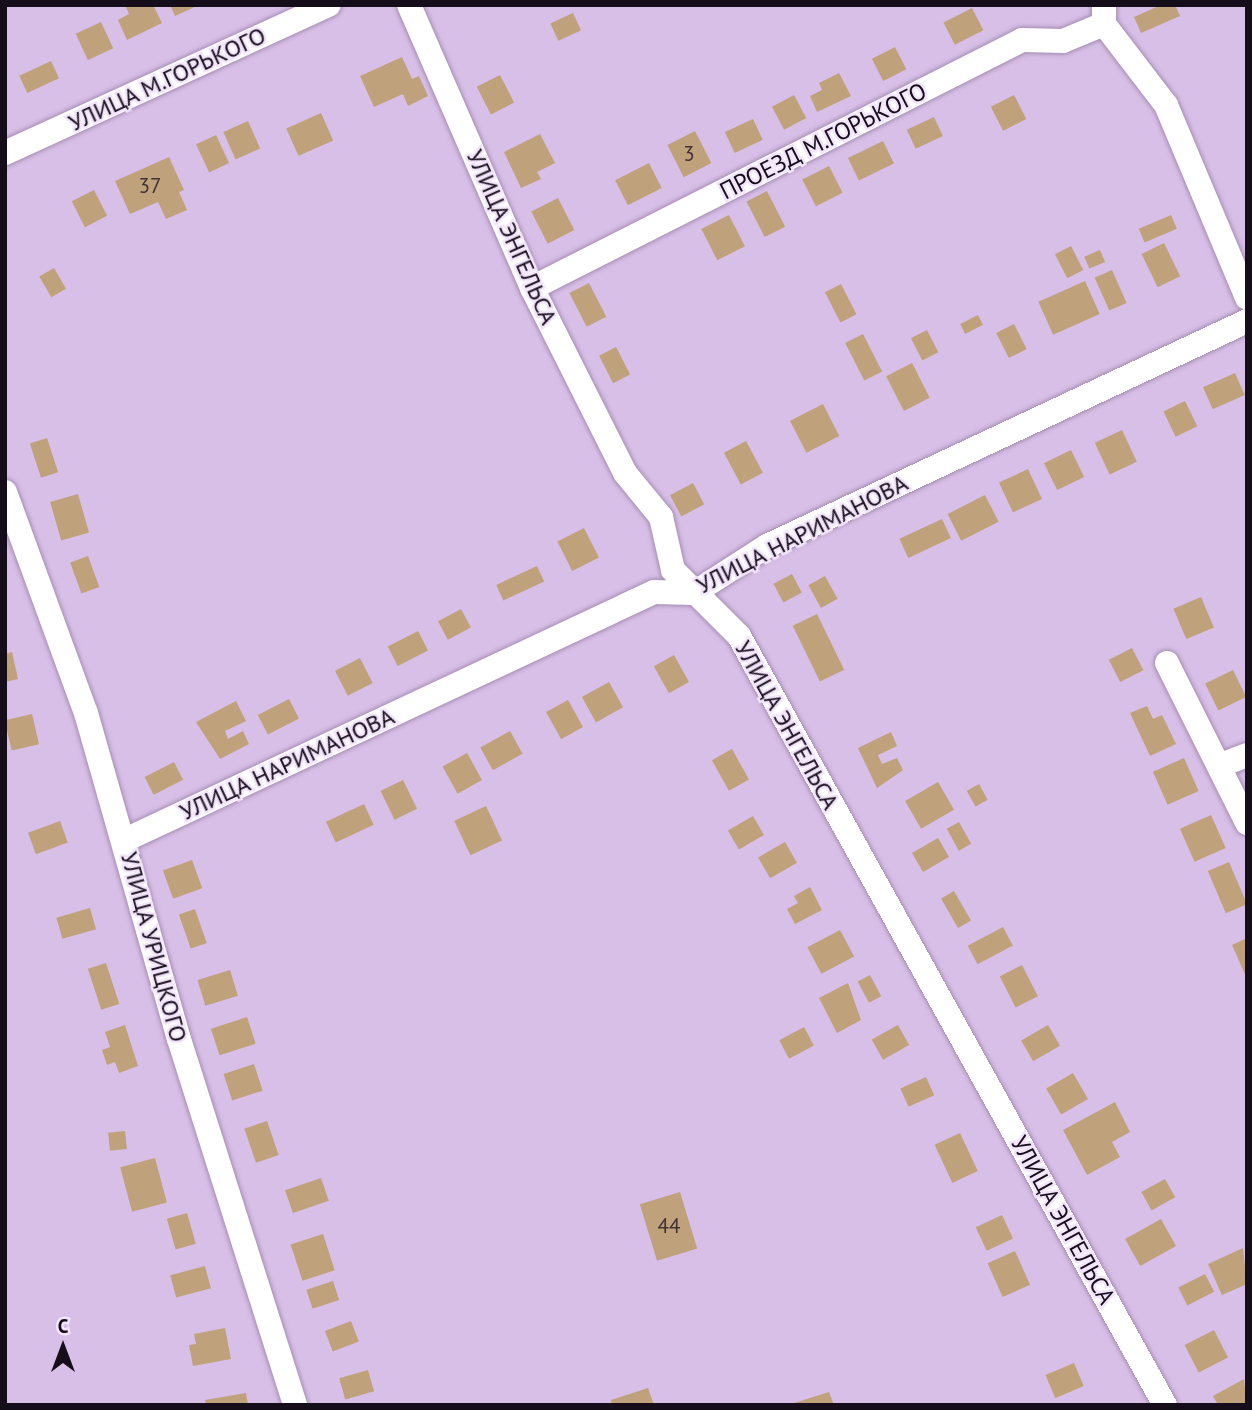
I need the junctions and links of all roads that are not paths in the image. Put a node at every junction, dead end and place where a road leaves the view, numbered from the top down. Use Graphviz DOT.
graph roads {
  1 [pos="329,5"];
  2 [pos="409,5"];
  3 [pos="1104,15"];
  4 [pos="5,153"];
  5 [pos="532,288"];
  6 [pos="1247,298"];
  7 [pos="1247,321"];
  8 [pos="5,492"];
  9 [pos="694,593"];
  10 [pos="1167,663"];
  11 [pos="1247,755"];
  12 [pos="1220,765"];
  13 [pos="1247,823"];
  14 [pos="125,840"];
  15 [pos="295,1405"];
  16 [pos="1165,1405"];
  1 -- 4 [label="street, УЛИЦА М.ГОРЬКОГО"];
  2 -- 5 [label="street, УЛИЦА ЭНГЕЛЬСА"];
  3 -- 5 [label="street, ПРОЕЗД М.ГОРЬКОГО"];
  3 -- 6 [label="street"];
  5 -- 9 [label="street, УЛИЦА ЭНГЕЛЬСА"];
  7 -- 9 [label="street, УЛИЦА НАРИМАНОВА"];
  8 -- 14 [label="street, УЛИЦА УРИЦКОГО"];
  9 -- 14 [label="street, УЛИЦА НАРИМАНОВА"];
  9 -- 16 [label="street, УЛИЦА ЭНГЕЛЬСА"];
  10 -- 12 [label="street"];
  11 -- 12 [label="street"];
  12 -- 13 [label="street"];
  14 -- 15 [label="street, УЛИЦА УРИЦКОГО"];
}
